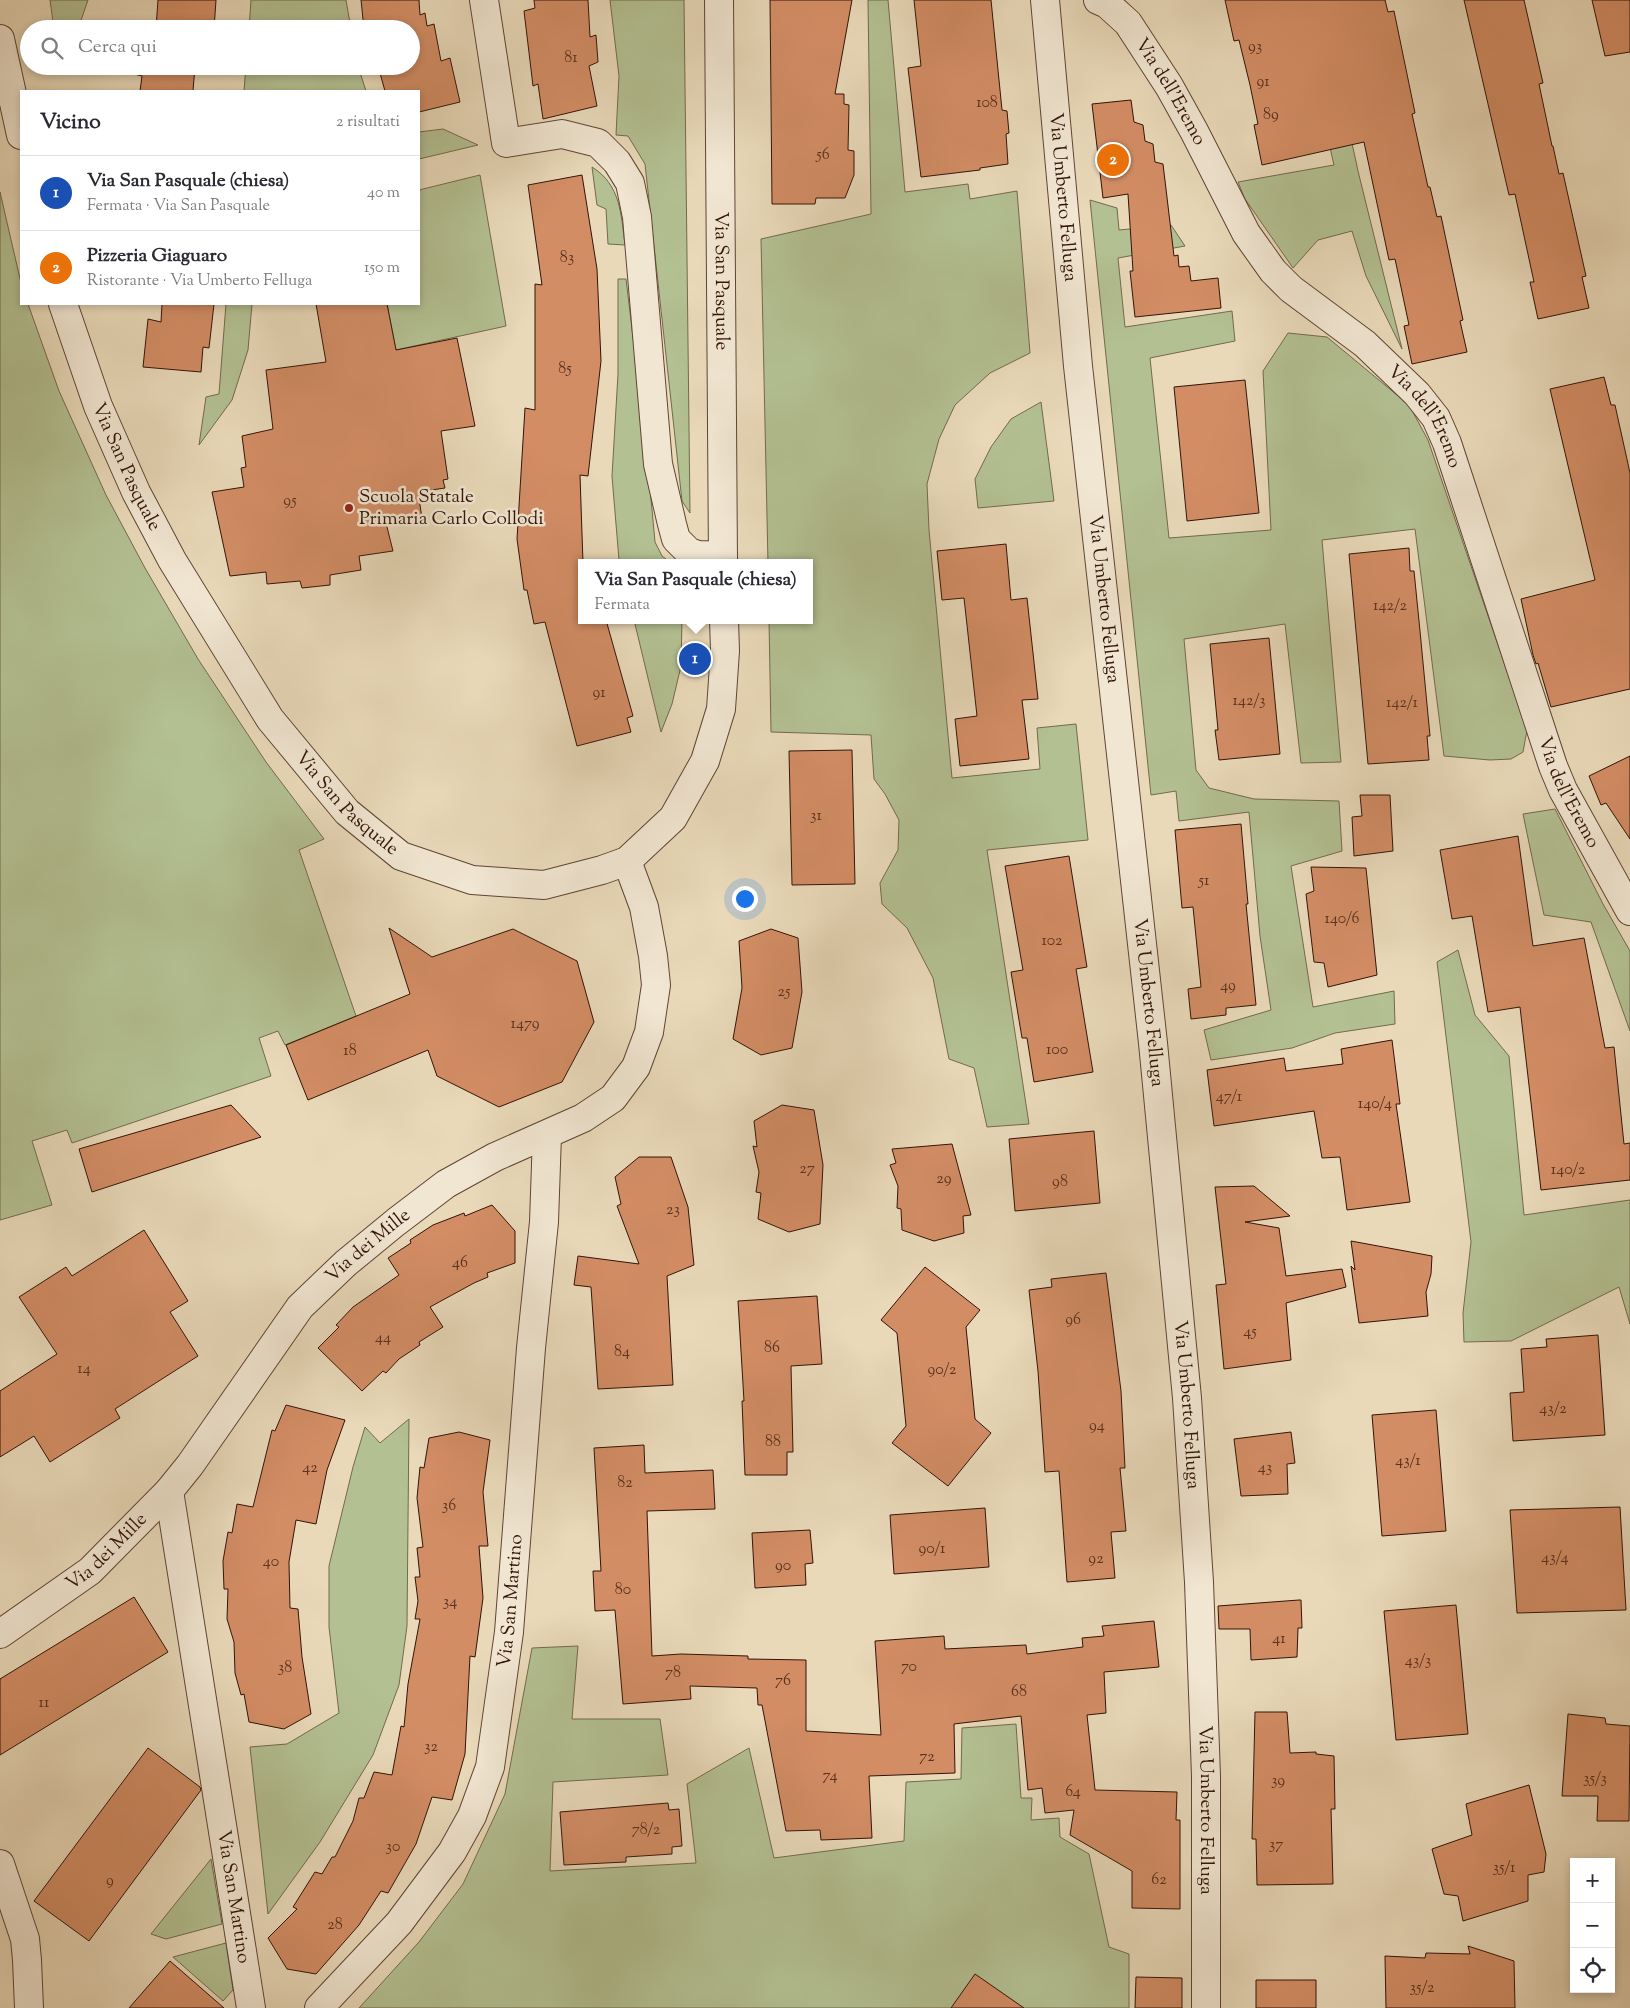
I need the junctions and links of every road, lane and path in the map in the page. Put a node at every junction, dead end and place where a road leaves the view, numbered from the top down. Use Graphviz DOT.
graph roads {
  1 [pos="484,0"];
  2 [pos="719,0"];
  3 [pos="1045,0"];
  4 [pos="1098,0"];
  5 [pos="0,39"];
  6 [pos="20,130"];
  7 [pos="63,305"];
  8 [pos="718,559"];
  9 [pos="723,559"];
  10 [pos="724,624"];
  11 [pos="627,861"];
  12 [pos="1630,911"];
  13 [pos="546,1135"];
  14 [pos="169,1491"];
  15 [pos="0,1634"];
  16 [pos="0,1864"];
  17 [pos="29,2008"];
  18 [pos="251,2008"];
  19 [pos="319,2008"];
  20 [pos="1206,2008"];
  1 -- 8 [label="street"];
  2 -- 9 [label="street, Via San Pasquale"];
  3 -- 20 [label="street, Via Umberto Felluga"];
  4 -- 12 [label="street, Via dell'Eremo"];
  5 -- 6 [label="street"];
  7 -- 11 [label="street, Via San Pasquale"];
  10 -- 11 [label="street, Via San Pasquale"];
  11 -- 13 [label="street, Via dei Mille"];
  13 -- 14 [label="street, Via dei Mille"];
  13 -- 19 [label="street, Via San Martino"];
  14 -- 15 [label="street, Via dei Mille"];
  14 -- 18 [label="street, Via San Martino"];
  16 -- 17 [label="street"];
}
